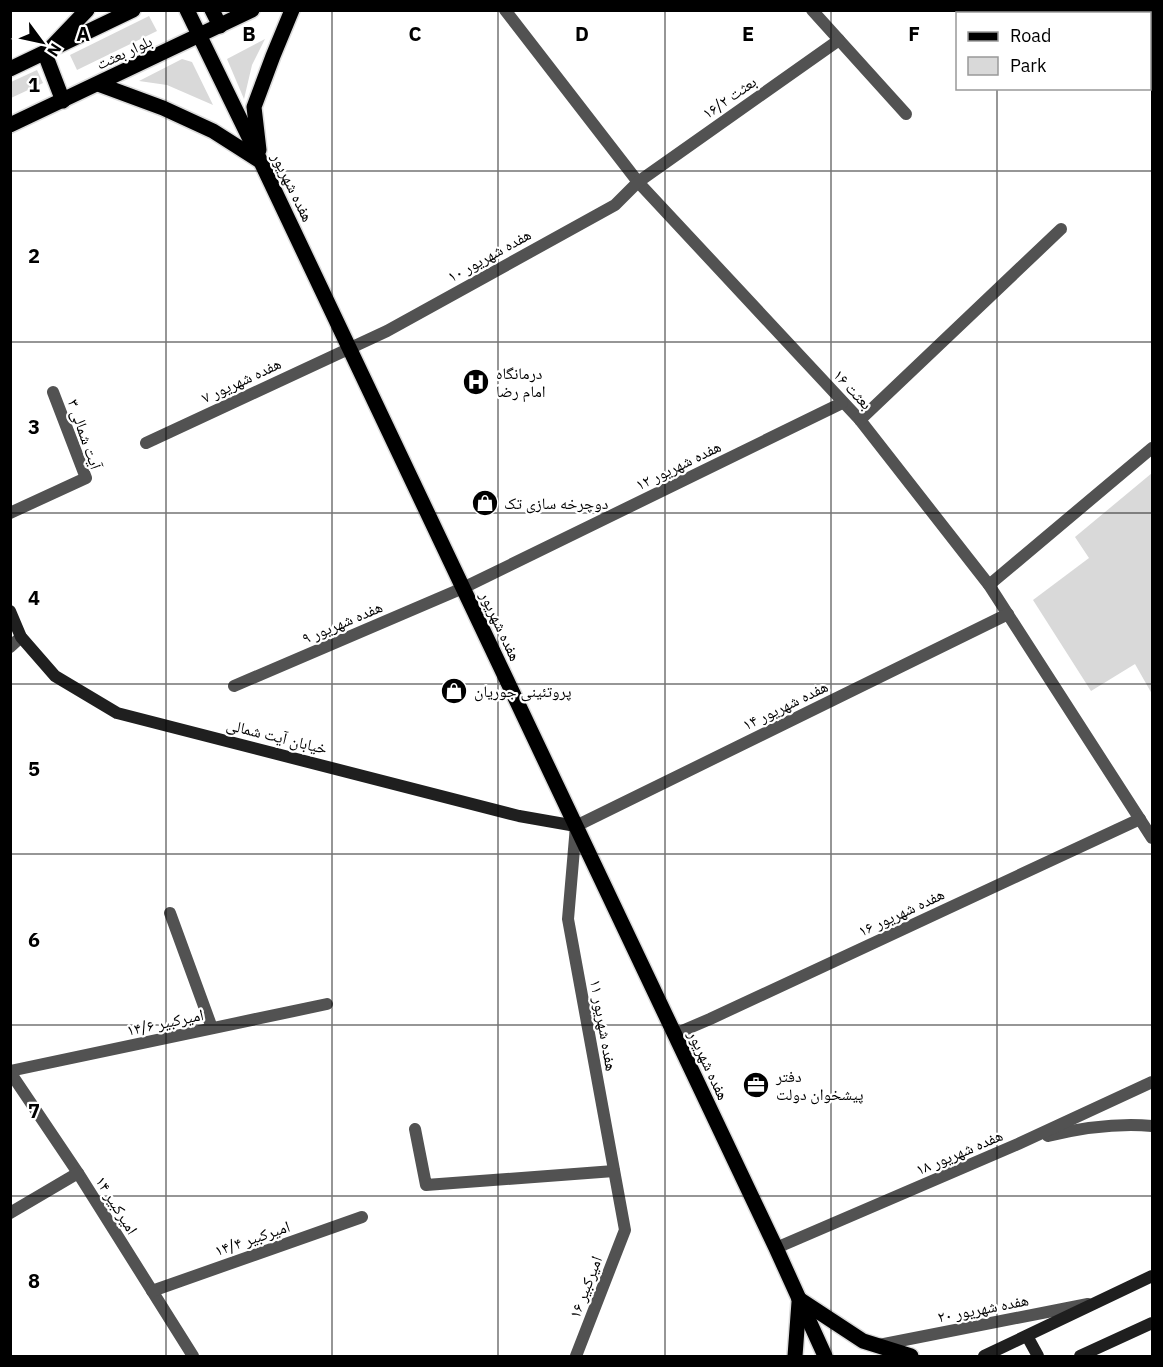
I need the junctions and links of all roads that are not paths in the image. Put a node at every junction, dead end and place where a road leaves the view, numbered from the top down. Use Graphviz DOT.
graph roads {
  1 [pos="87,10"];
  2 [pos="133,10"];
  3 [pos="187,10"];
  4 [pos="212,10"];
  5 [pos="252,10"];
  6 [pos="292,10"];
  7 [pos="505,10"];
  8 [pos="812,10"];
  9 [pos="220,26"];
  10 [pos="200,37"];
  11 [pos="839,40"];
  12 [pos="45,54"];
  13 [pos="10,69"];
  14 [pos="98,84"];
  15 [pos="63,101"];
  16 [pos="906,114"];
  17 [pos="10,125"];
  18 [pos="261,162"];
  19 [pos="638,182"];
  20 [pos="1061,229"];
  21 [pos="350,348"];
  22 [pos="53,392"];
  23 [pos="842,403"];
  24 [pos="860,420"];
  25 [pos="146,442"];
  26 [pos="1152,448"];
  27 [pos="10,513"];
  28 [pos="989,585"];
  29 [pos="463,588"];
  30 [pos="10,611"];
  31 [pos="1008,614"];
  32 [pos="21,637"];
  33 [pos="10,647"];
  34 [pos="234,686"];
  35 [pos="1140,819"];
  36 [pos="576,826"];
  37 [pos="1152,838"];
  38 [pos="170,913"];
  39 [pos="327,1004"];
  40 [pos="212,1028"];
  41 [pos="675,1034"];
  42 [pos="10,1072"];
  43 [pos="1152,1082"];
  44 [pos="1152,1126"];
  45 [pos="416,1129"];
  46 [pos="1017,1144"];
  47 [pos="614,1171"];
  48 [pos="78,1173"];
  49 [pos="10,1213"];
  50 [pos="362,1217"];
  51 [pos="625,1230"];
  52 [pos="776,1248"];
  53 [pos="1152,1276"];
  54 [pos="152,1291"];
  55 [pos="799,1299"];
  56 [pos="1099,1302"];
  57 [pos="1152,1323"];
  58 [pos="1027,1336"];
  59 [pos="875,1346"];
  60 [pos="192,1356"];
  61 [pos="576,1356"];
  62 [pos="795,1356"];
  63 [pos="825,1356"];
  64 [pos="911,1356"];
  65 [pos="984,1356"];
  66 [pos="1038,1356"];
  67 [pos="1080,1356"];
  1 -- 12 [label="main road"];
  2 -- 12 [label="main road, بلوار بعثت"];
  3 -- 10 [label="main road, هفده شهریور"];
  4 -- 9 [label="main road"];
  5 -- 9 [label="main road, بلوار بعثت"];
  6 -- 18 [label="main road"];
  7 -- 19 [label="street, بعثت ۱۶"];
  8 -- 11 [label="street"];
  9 -- 10 [label="main road, بلوار بعثت"];
  10 -- 14 [label="main road, بلوار بعثت"];
  10 -- 18 [label="main road, هفده شهریور"];
  11 -- 16 [label="street"];
  11 -- 19 [label="street, بعثت ۱۶/۲"];
  12 -- 13 [label="main road, بلوار بعثت"];
  12 -- 15 [label="main road"];
  14 -- 15 [label="main road, بلوار بعثت"];
  14 -- 18 [label="main road"];
  15 -- 17 [label="main road, بلوار بعثت"];
  18 -- 21 [label="main road, هفده شهریور"];
  19 -- 21 [label="street, هفده شهریور ۱۰"];
  19 -- 23 [label="street, بعثت ۱۶"];
  20 -- 24 [label="street"];
  21 -- 25 [label="street, هفده شهریور ۷"];
  21 -- 29 [label="main road, هفده شهریور"];
  22 -- 27 [label="street, آیت شمالی ۳"];
  23 -- 24 [label="street, بعثت ۱۶"];
  23 -- 29 [label="street, هفده شهریور ۱۲"];
  24 -- 28 [label="street, بعثت ۱۶"];
  26 -- 28 [label="street"];
  28 -- 31 [label="street, بعثت ۱۶"];
  29 -- 34 [label="street, هفده شهریور ۹"];
  29 -- 36 [label="main road, هفده شهریور"];
  30 -- 32 [label="street, خیابان آیت شمالی"];
  31 -- 35 [label="street, بعثت ۱۶"];
  31 -- 36 [label="street, هفده شهریور ۱۴"];
  32 -- 33 [label="street"];
  32 -- 36 [label="street, خیابان آیت شمالی"];
  35 -- 37 [label="street, بعثت ۱۶"];
  35 -- 41 [label="street, هفده شهریور ۱۶"];
  36 -- 41 [label="main road, هفده شهریور"];
  36 -- 47 [label="street, هفده شهریور ۱۱"];
  38 -- 40 [label="street"];
  39 -- 40 [label="street, امیرکبیر ۱۴/۶"];
  40 -- 42 [label="street, امیرکبیر ۱۴/۶"];
  41 -- 52 [label="main road, هفده شهریور"];
  42 -- 48 [label="street, امیرکبیر ۱۴"];
  43 -- 46 [label="street, هفده شهریور ۱۸"];
  44 -- 46 [label="street"];
  45 -- 47 [label="street"];
  46 -- 52 [label="street, هفده شهریور ۱۸"];
  47 -- 51 [label="street, هفده شهریور ۱۱"];
  48 -- 49 [label="street"];
  48 -- 54 [label="street, امیرکبیر ۱۴"];
  50 -- 54 [label="street, امیرکبیر ۱۴/۴"];
  51 -- 61 [label="street, امیرکبیر ۱۶"];
  52 -- 55 [label="main road, هفده شهریور"];
  53 -- 56 [label="street"];
  54 -- 60 [label="street, امیرکبیر ۱۴"];
  55 -- 59 [label="main road"];
  55 -- 62 [label="main road"];
  55 -- 63 [label="main road, هفده شهریور"];
  56 -- 58 [label="street"];
  56 -- 59 [label="street, هفده شهریور ۲۰"];
  57 -- 67 [label="street"];
  58 -- 65 [label="street"];
  58 -- 66 [label="street"];
  59 -- 64 [label="main road"];
}
